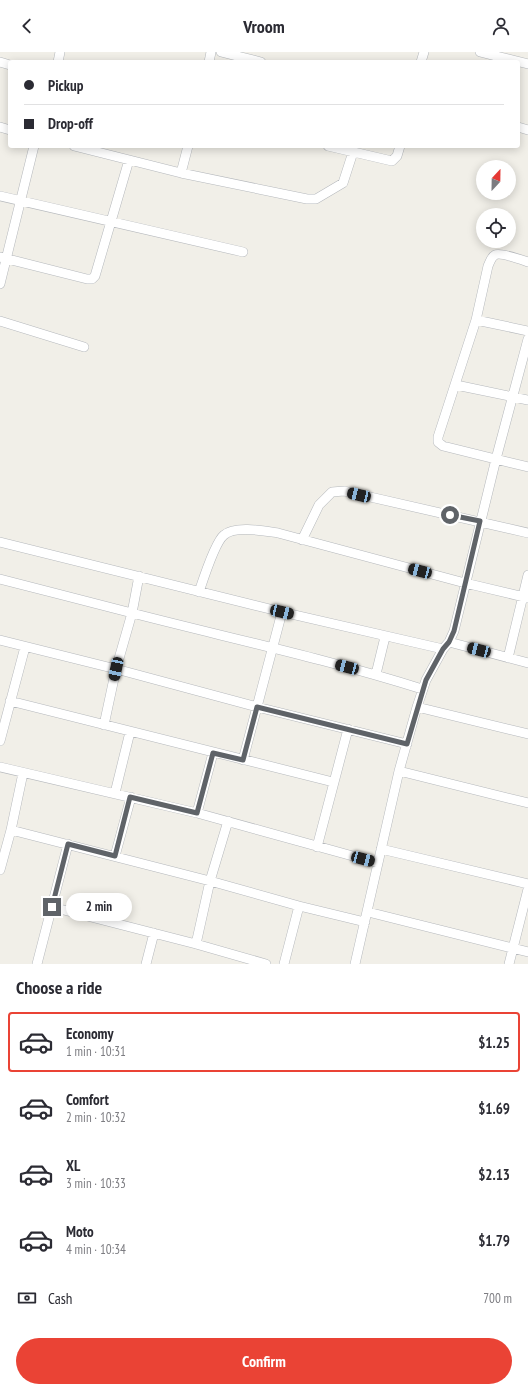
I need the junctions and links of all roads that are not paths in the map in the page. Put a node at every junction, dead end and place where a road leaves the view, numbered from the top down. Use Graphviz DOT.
graph roads {
  1 [pos="221,52"];
  2 [pos="480,52"];
  3 [pos="518,57"];
  4 [pos="253,60"];
  5 [pos="528,64"];
  6 [pos="33,148"];
  7 [pos="82,148"];
  8 [pos="187,148"];
  9 [pos="336,148"];
  10 [pos="399,148"];
  11 [pos="353,152"];
  12 [pos="129,160"];
  13 [pos="181,173"];
  14 [pos="0,196"];
  15 [pos="20,201"];
  16 [pos="111,222"];
  17 [pos="243,252"];
  18 [pos="3,258"];
  19 [pos="528,262"];
  20 [pos="0,284"];
  21 [pos="476,320"];
  22 [pos="0,321"];
  23 [pos="528,331"];
  24 [pos="528,339"];
  25 [pos="84,347"];
  26 [pos="456,385"];
  27 [pos="513,397"];
  28 [pos="528,400"];
  29 [pos="496,459"];
  30 [pos="528,467"];
  31 [pos="480,521"];
  32 [pos="528,533"];
  33 [pos="302,540"];
  34 [pos="0,542"];
  35 [pos="528,575"];
  36 [pos="139,576"];
  37 [pos="0,579"];
  38 [pos="465,583"];
  39 [pos="199,592"];
  40 [pos="525,597"];
  41 [pos="282,612"];
  42 [pos="132,613"];
  43 [pos="385,637"];
  44 [pos="0,640"];
  45 [pos="446,645"];
  46 [pos="25,647"];
  47 [pos="273,648"];
  48 [pos="508,658"];
  49 [pos="528,663"];
  50 [pos="116,669"];
  51 [pos="376,674"];
  52 [pos="422,689"];
  53 [pos="10,701"];
  54 [pos="257,707"];
  55 [pos="417,707"];
  56 [pos="104,725"];
  57 [pos="348,729"];
  58 [pos="130,732"];
  59 [pos="528,734"];
  60 [pos="0,741"];
  61 [pos="407,744"];
  62 [pos="213,753"];
  63 [pos="243,760"];
  64 [pos="0,767"];
  65 [pos="399,771"];
  66 [pos="23,773"];
  67 [pos="333,782"];
  68 [pos="115,793"];
  69 [pos="130,797"];
  70 [pos="528,803"];
  71 [pos="197,813"];
  72 [pos="228,821"];
  73 [pos="11,830"];
  74 [pos="68,844"];
  75 [pos="317,847"];
  76 [pos="381,849"];
  77 [pos="115,856"];
  78 [pos="378,864"];
  79 [pos="0,870"];
  80 [pos="210,881"];
  81 [pos="528,884"];
  82 [pos="528,888"];
  83 [pos="299,906"];
  84 [pos="52,907"];
  85 [pos="368,912"];
  86 [pos="365,922"];
  87 [pos="154,933"];
  88 [pos="196,944"];
  89 [pos="513,948"];
  90 [pos="528,952"];
  91 [pos="37,964"];
  92 [pos="146,964"];
  93 [pos="266,964"];
  94 [pos="284,964"];
  95 [pos="355,964"];
  96 [pos="509,964"];
  1 -- 4 [label="street"];
  2 -- 3 [label="street"];
  3 -- 5 [label="street"];
  6 -- 15 [label="street"];
  7 -- 12 [label="street"];
  8 -- 13 [label="street"];
  9 -- 11 [label="street"];
  10 -- 11 [label="street"];
  11 -- 13 [label="street"];
  12 -- 13 [label="street"];
  12 -- 16 [label="street"];
  14 -- 15 [label="street"];
  15 -- 16 [label="street"];
  15 -- 18 [label="street"];
  16 -- 17 [label="street"];
  16 -- 18 [label="street"];
  18 -- 20 [label="street"];
  19 -- 21 [label="street"];
  21 -- 23 [label="street"];
  21 -- 26 [label="street"];
  22 -- 25 [label="street"];
  24 -- 27 [label="street"];
  26 -- 27 [label="street"];
  26 -- 29 [label="street"];
  27 -- 28 [label="street"];
  27 -- 29 [label="street"];
  29 -- 30 [label="street"];
  29 -- 31 [label="street"];
  31 -- 32 [label="street"];
  31 -- 33 [label="street"];
  31 -- 38 [label="street"];
  33 -- 38 [label="street"];
  33 -- 39 [label="street"];
  34 -- 36 [label="street"];
  35 -- 40 [label="street"];
  36 -- 39 [label="street"];
  36 -- 42 [label="street"];
  37 -- 42 [label="street"];
  38 -- 40 [label="street"];
  38 -- 45 [label="street"];
  39 -- 41 [label="street"];
  40 -- 48 [label="street"];
  41 -- 43 [label="street"];
  41 -- 47 [label="street"];
  42 -- 47 [label="street"];
  42 -- 50 [label="street"];
  43 -- 45 [label="street"];
  43 -- 51 [label="street"];
  44 -- 46 [label="street"];
  45 -- 48 [label="street"];
  45 -- 52 [label="street"];
  46 -- 50 [label="street"];
  46 -- 53 [label="street"];
  47 -- 51 [label="street"];
  47 -- 54 [label="street"];
  48 -- 49 [label="street"];
  50 -- 54 [label="street"];
  50 -- 56 [label="street"];
  51 -- 52 [label="street"];
  52 -- 55 [label="street"];
  53 -- 56 [label="street"];
  53 -- 60 [label="street"];
  54 -- 57 [label="street"];
  54 -- 63 [label="street"];
  55 -- 59 [label="street"];
  55 -- 61 [label="street"];
  56 -- 58 [label="street"];
  57 -- 61 [label="street"];
  57 -- 67 [label="street"];
  58 -- 62 [label="street"];
  58 -- 68 [label="street"];
  61 -- 65 [label="street"];
  62 -- 63 [label="street"];
  62 -- 71 [label="street"];
  63 -- 67 [label="street"];
  64 -- 66 [label="street"];
  65 -- 70 [label="street"];
  65 -- 76 [label="street"];
  66 -- 68 [label="street"];
  66 -- 73 [label="street"];
  67 -- 75 [label="street"];
  68 -- 69 [label="street"];
  69 -- 71 [label="street"];
  69 -- 77 [label="street"];
  71 -- 72 [label="street"];
  72 -- 75 [label="street"];
  72 -- 80 [label="street"];
  73 -- 74 [label="street"];
  73 -- 79 [label="street"];
  74 -- 77 [label="street"];
  74 -- 84 [label="street"];
  75 -- 78 [label="street"];
  76 -- 78 [label="street"];
  76 -- 81 [label="street"];
  77 -- 80 [label="street"];
  78 -- 85 [label="street"];
  80 -- 83 [label="street"];
  80 -- 88 [label="street"];
  82 -- 89 [label="street"];
  83 -- 86 [label="street"];
  83 -- 94 [label="street"];
  84 -- 87 [label="street"];
  84 -- 91 [label="street"];
  85 -- 86 [label="street"];
  85 -- 89 [label="street"];
  86 -- 95 [label="street"];
  87 -- 88 [label="street"];
  87 -- 92 [label="street"];
  88 -- 93 [label="street"];
  89 -- 90 [label="street"];
  89 -- 96 [label="street"];
}
